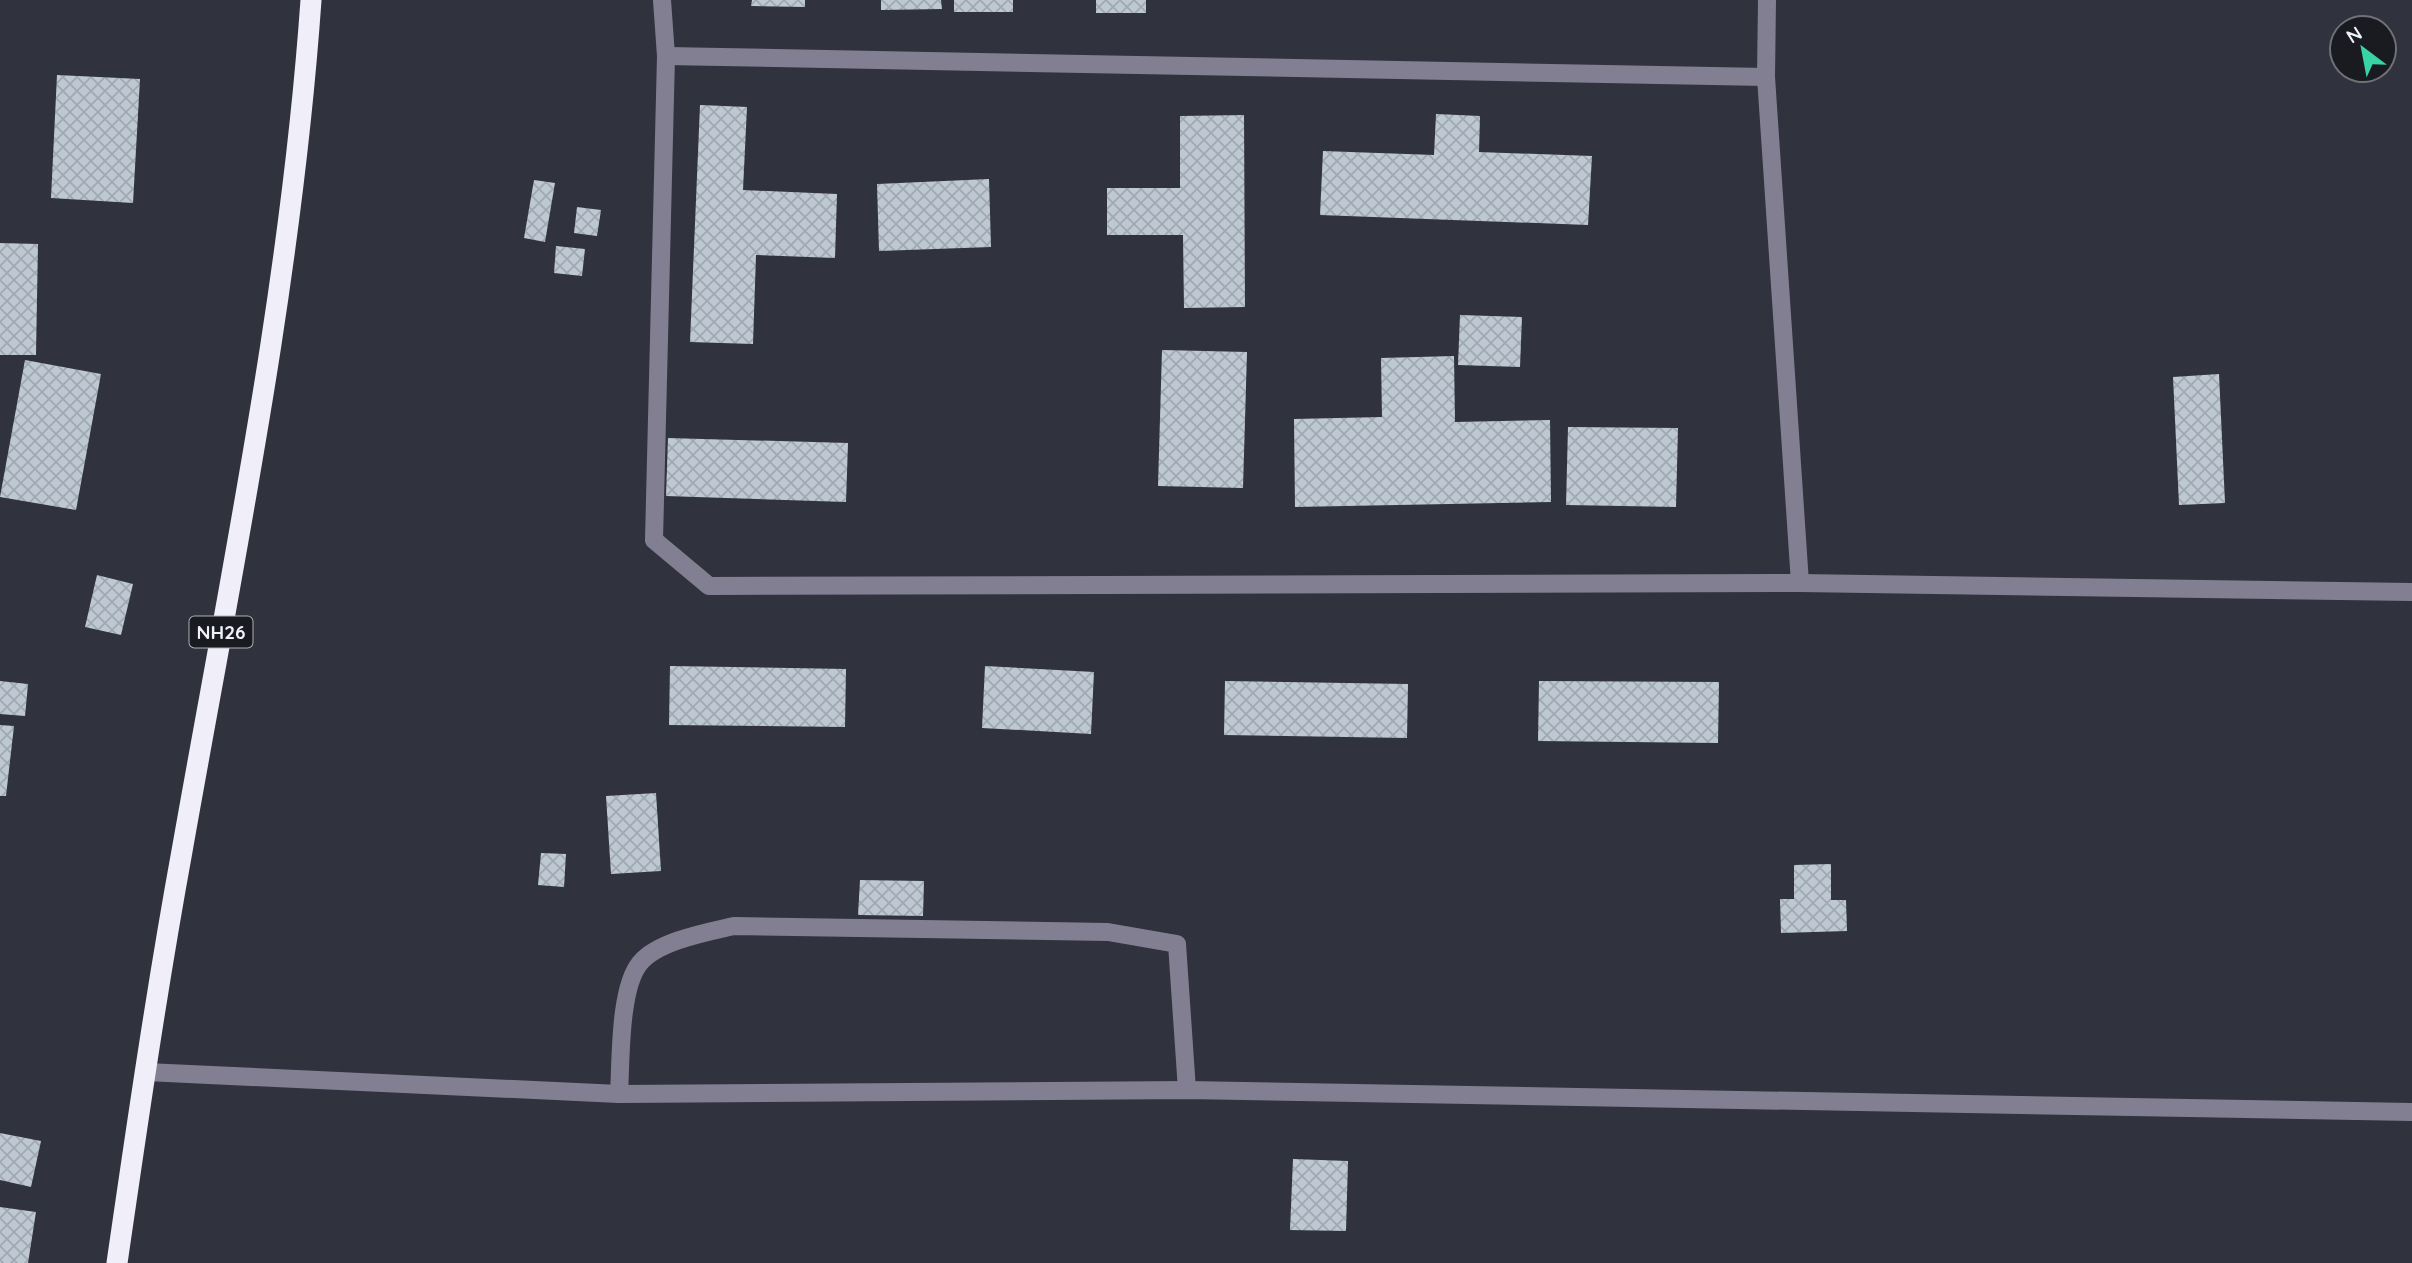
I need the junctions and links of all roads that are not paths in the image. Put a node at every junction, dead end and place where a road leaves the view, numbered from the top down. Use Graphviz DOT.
graph roads {
  1 [pos="311,0"];
  2 [pos="662,0"];
  3 [pos="1767,0"];
  4 [pos="666,56"];
  5 [pos="1766,77"];
  6 [pos="1800,583"];
  7 [pos="2412,592"];
  8 [pos="146,1072"];
  9 [pos="1187,1090"];
  10 [pos="619,1094"];
  11 [pos="2412,1112"];
  12 [pos="117,1263"];
  1 -- 8 [label="highway, NH26"];
  2 -- 4 [label="street"];
  3 -- 5 [label="street"];
  4 -- 5 [label="street"];
  4 -- 6 [label="street"];
  5 -- 6 [label="street"];
  6 -- 7 [label="street"];
  8 -- 10 [label="street"];
  8 -- 12 [label="highway, NH26"];
  9 -- 10 [label="street"];
  9 -- 10 [label="street"];
  9 -- 11 [label="street"];
}
